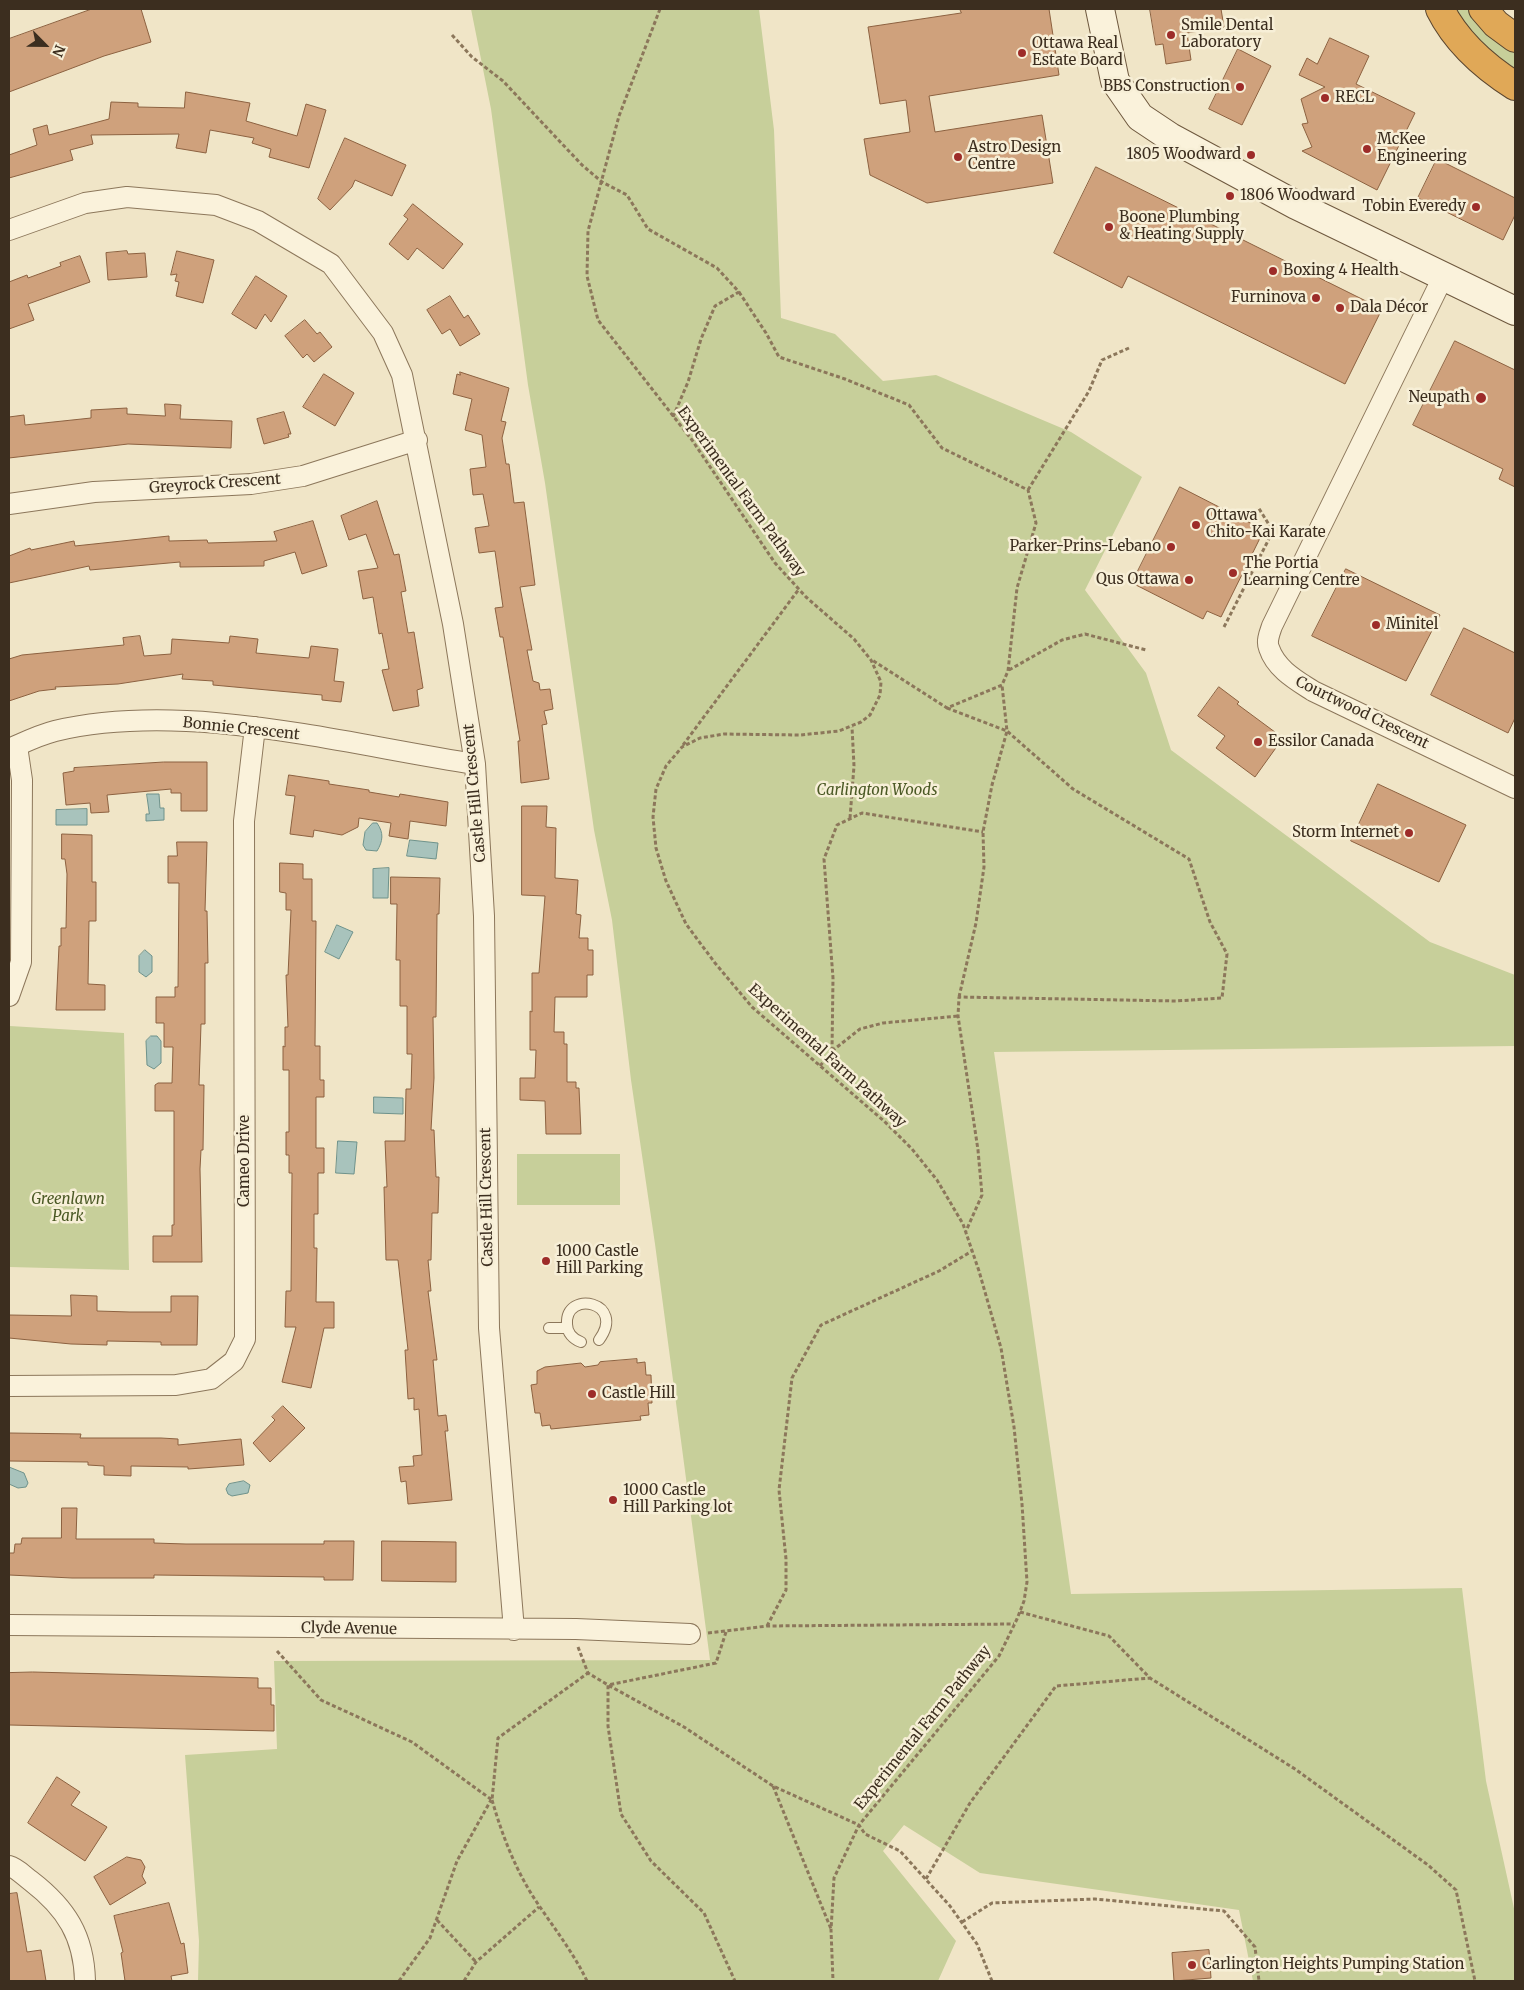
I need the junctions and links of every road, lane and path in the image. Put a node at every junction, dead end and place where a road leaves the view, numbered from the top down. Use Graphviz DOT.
graph roads {
  1 [pos="660,9"];
  2 [pos="1100,9"];
  3 [pos="1440,9"];
  4 [pos="1482,9"];
  5 [pos="452,35"];
  6 [pos="1515,38"];
  7 [pos="1515,86"];
  8 [pos="602,182"];
  9 [pos="9,230"];
  10 [pos="1444,275"];
  11 [pos="739,292"];
  12 [pos="1515,311"];
  13 [pos="1129,348"];
  14 [pos="673,417"];
  15 [pos="417,440"];
  16 [pos="1028,490"];
  17 [pos="9,504"];
  18 [pos="1258,507"];
  19 [pos="799,589"];
  20 [pos="1224,628"];
  21 [pos="1146,650"];
  22 [pos="871,660"];
  23 [pos="1008,671"];
  24 [pos="1002,685"];
  25 [pos="947,708"];
  26 [pos="255,727"];
  27 [pos="852,727"];
  28 [pos="1008,730"];
  29 [pos="682,747"];
  30 [pos="13,748"];
  31 [pos="475,764"];
  32 [pos="1515,788"];
  33 [pos="850,819"];
  34 [pos="983,832"];
  35 [pos="9,996"];
  36 [pos="959,997"];
  37 [pos="958,1016"];
  38 [pos="832,1052"];
  39 [pos="820,1066"];
  40 [pos="965,1231"];
  41 [pos="972,1251"];
  42 [pos="549,1328"];
  43 [pos="567,1328"];
  44 [pos="599,1340"];
  45 [pos="580,1342"];
  46 [pos="9,1386"];
  47 [pos="1020,1612"];
  48 [pos="1014,1624"];
  49 [pos="9,1625"];
  50 [pos="767,1626"];
  51 [pos="576,1629"];
  52 [pos="514,1630"];
  53 [pos="726,1632"];
  54 [pos="690,1634"];
  55 [pos="277,1651"];
  56 [pos="588,1673"];
  57 [pos="1150,1678"];
  58 [pos="608,1685"];
  59 [pos="773,1786"];
  60 [pos="492,1800"];
  61 [pos="859,1825"];
  62 [pos="9,1866"];
  63 [pos="926,1879"];
  64 [pos="539,1907"];
  65 [pos="437,1920"];
  66 [pos="962,1922"];
  67 [pos="831,1930"];
  68 [pos="476,1962"];
  69 [pos="85,1981"];
  70 [pos="399,1981"];
  71 [pos="464,1981"];
  72 [pos="587,1981"];
  73 [pos="735,1981"];
  74 [pos="833,1981"];
  75 [pos="992,1981"];
  76 [pos="1259,1981"];
  77 [pos="1475,1981"];
  1 -- 8 [label="path, Experimental Farm Pathway"];
  2 -- 10 [label="street"];
  3 -- 7 [label="highway"];
  4 -- 6 [label="highway"];
  5 -- 8 [label="path"];
  8 -- 11 [label="path"];
  8 -- 14 [label="path, Experimental Farm Pathway"];
  9 -- 15 [label="street, Castle Hill Crescent"];
  10 -- 12 [label="street"];
  10 -- 32 [label="street, Courtwood Crescent"];
  11 -- 14 [label="path"];
  11 -- 16 [label="path"];
  13 -- 16 [label="path"];
  14 -- 19 [label="path, Experimental Farm Pathway"];
  15 -- 17 [label="street, Greyrock Crescent"];
  15 -- 31 [label="street, Castle Hill Crescent"];
  16 -- 23 [label="path"];
  18 -- 20 [label="path"];
  19 -- 22 [label="path, Experimental Farm Pathway"];
  19 -- 29 [label="path"];
  21 -- 23 [label="path"];
  22 -- 25 [label="path"];
  22 -- 27 [label="path, Experimental Farm Pathway"];
  23 -- 24 [label="path"];
  24 -- 25 [label="path"];
  24 -- 28 [label="path"];
  25 -- 28 [label="path"];
  26 -- 30 [label="street, Bonnie Crescent"];
  26 -- 31 [label="street, Bonnie Crescent"];
  26 -- 46 [label="street, Cameo Drive"];
  27 -- 29 [label="path, Experimental Farm Pathway"];
  27 -- 33 [label="path"];
  28 -- 34 [label="path"];
  28 -- 36 [label="path"];
  29 -- 39 [label="path, Experimental Farm Pathway"];
  30 -- 35 [label="street"];
  31 -- 52 [label="street, Castle Hill Crescent"];
  33 -- 34 [label="path"];
  33 -- 38 [label="path"];
  34 -- 36 [label="path"];
  36 -- 37 [label="path"];
  37 -- 38 [label="path"];
  37 -- 40 [label="path"];
  38 -- 39 [label="path"];
  39 -- 40 [label="path, Experimental Farm Pathway"];
  40 -- 41 [label="path, Experimental Farm Pathway"];
  41 -- 47 [label="path, Experimental Farm Pathway"];
  41 -- 50 [label="path"];
  42 -- 43 [label="lane"];
  43 -- 44 [label="lane"];
  43 -- 45 [label="lane"];
  47 -- 48 [label="path, Experimental Farm Pathway"];
  47 -- 57 [label="path"];
  48 -- 50 [label="path"];
  48 -- 61 [label="path, Experimental Farm Pathway"];
  49 -- 52 [label="street, Clyde Avenue"];
  50 -- 53 [label="path"];
  51 -- 52 [label="street, Clyde Avenue"];
  51 -- 54 [label="street, Clyde Avenue"];
  51 -- 56 [label="path"];
  53 -- 54 [label="path"];
  53 -- 58 [label="path"];
  55 -- 60 [label="path"];
  56 -- 58 [label="path"];
  56 -- 60 [label="path"];
  57 -- 63 [label="path"];
  57 -- 77 [label="path"];
  58 -- 59 [label="path"];
  58 -- 73 [label="path"];
  59 -- 61 [label="path"];
  59 -- 67 [label="path"];
  60 -- 64 [label="path"];
  60 -- 65 [label="path"];
  61 -- 63 [label="path"];
  61 -- 67 [label="path, Experimental Farm Pathway"];
  62 -- 69 [label="street"];
  63 -- 66 [label="path"];
  64 -- 68 [label="path"];
  64 -- 72 [label="path"];
  65 -- 68 [label="path"];
  65 -- 70 [label="path"];
  66 -- 75 [label="path"];
  66 -- 76 [label="path"];
  67 -- 74 [label="path, Experimental Farm Pathway"];
  68 -- 71 [label="path"];
}
